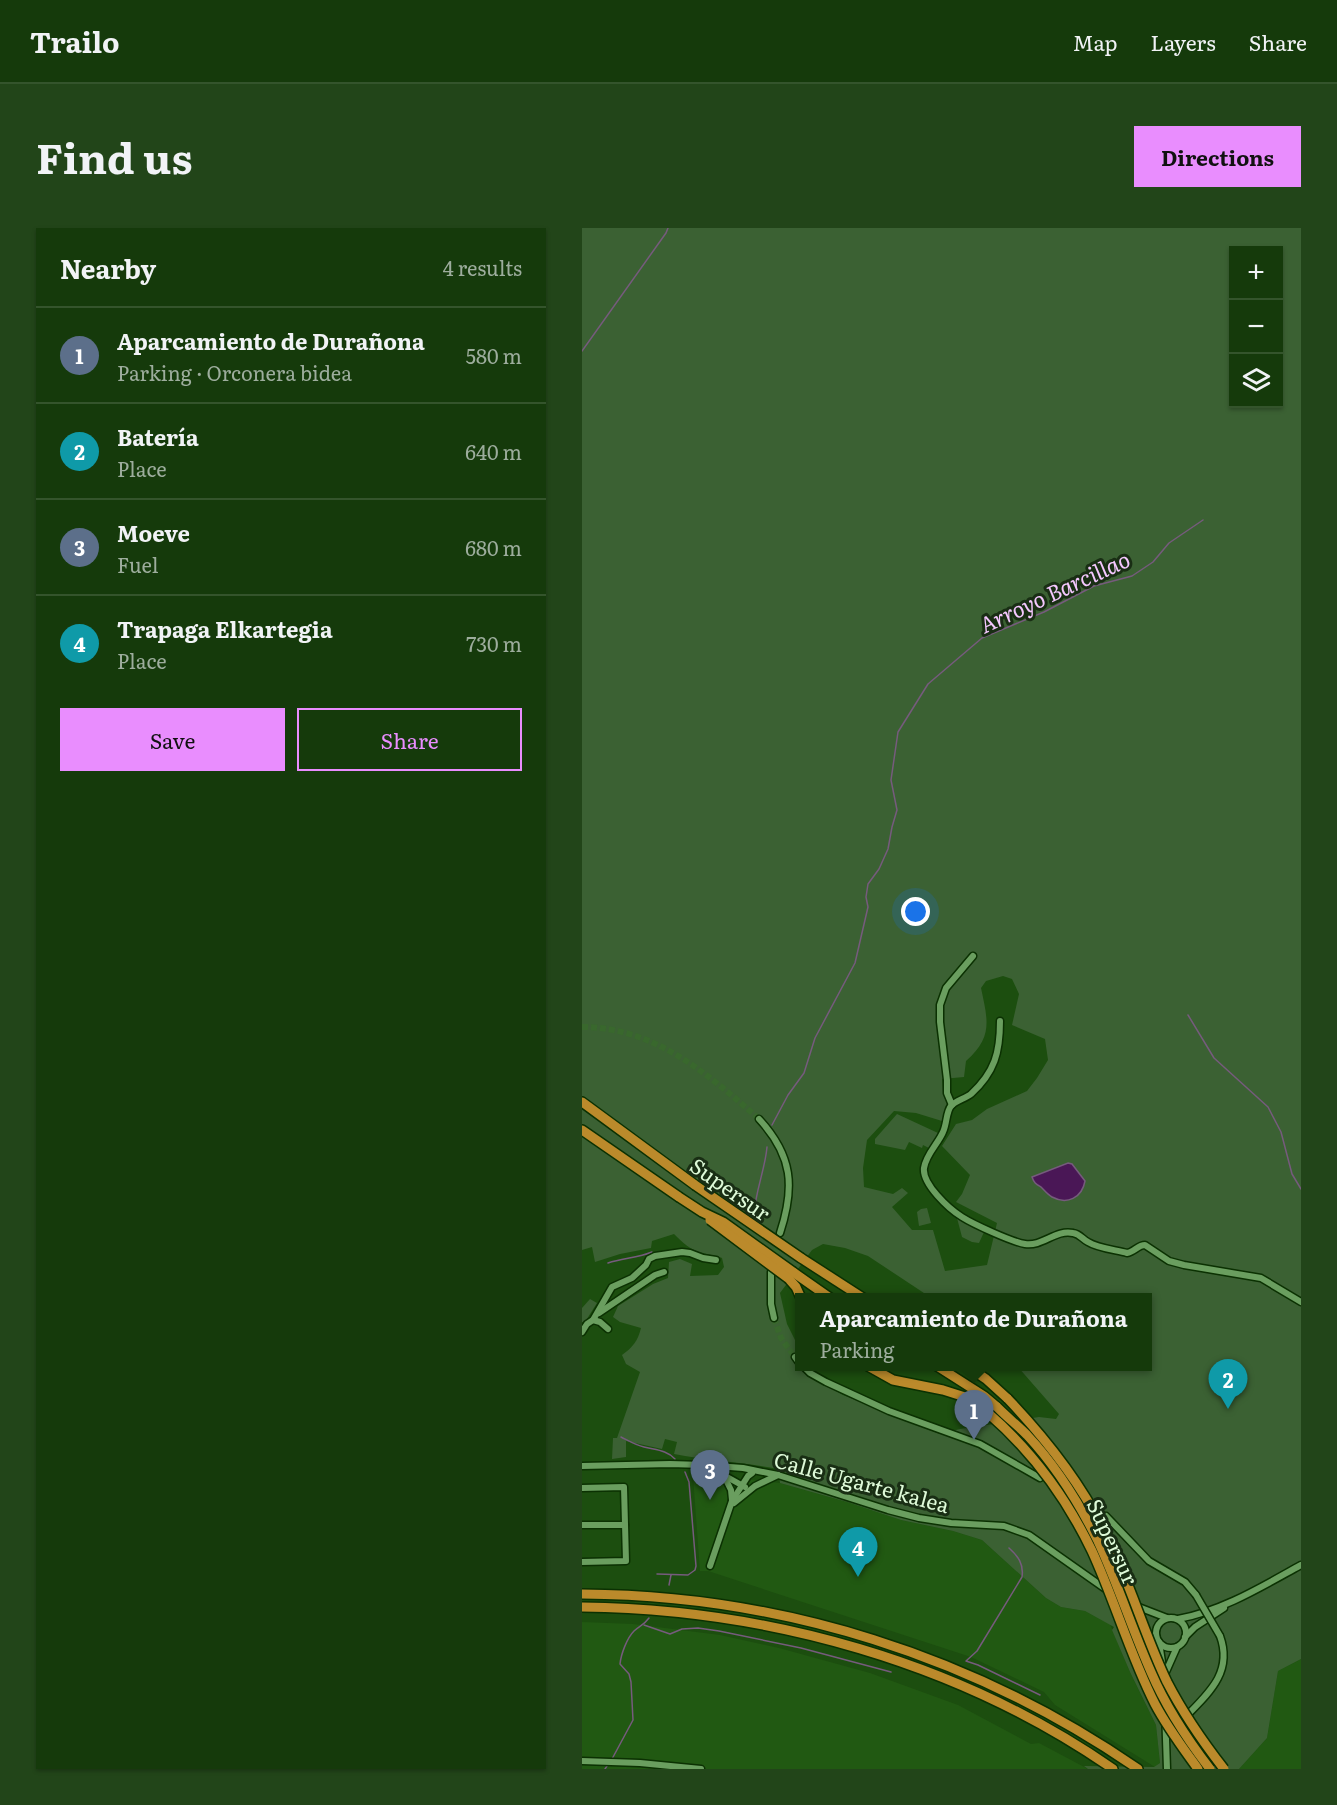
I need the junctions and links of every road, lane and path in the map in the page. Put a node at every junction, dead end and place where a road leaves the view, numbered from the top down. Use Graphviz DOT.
graph roads {
  1 [pos="973,956"];
  2 [pos="1000,1021"];
  3 [pos="582,1102"];
  4 [pos="952,1105"];
  5 [pos="759,1119"];
  6 [pos="582,1130"];
  7 [pos="780,1233"];
  8 [pos="716,1260"];
  9 [pos="664,1272"];
  10 [pos="771,1272"];
  11 [pos="791,1275"];
  12 [pos="799,1293"];
  13 [pos="822,1293"];
  14 [pos="855,1293"];
  15 [pos="1301,1302"];
  16 [pos="594,1318"];
  17 [pos="774,1318"];
  18 [pos="608,1329"];
  19 [pos="582,1332"];
  20 [pos="808,1371"];
  21 [pos="877,1371"];
  22 [pos="945,1371"];
  23 [pos="974,1371"];
  24 [pos="703,1465"];
  25 [pos="582,1466"];
  26 [pos="732,1467"];
  27 [pos="722,1473"];
  28 [pos="752,1473"];
  29 [pos="771,1473"];
  30 [pos="778,1474"];
  31 [pos="1040,1478"];
  32 [pos="742,1485"];
  33 [pos="582,1488"];
  34 [pos="752,1488"];
  35 [pos="732,1501"];
  36 [pos="728,1510"];
  37 [pos="1106,1516"];
  38 [pos="582,1525"];
  39 [pos="625,1525"];
  40 [pos="582,1562"];
  41 [pos="1301,1565"];
  42 [pos="710,1566"];
  43 [pos="582,1594"];
  44 [pos="1130,1604"];
  45 [pos="1227,1605"];
  46 [pos="582,1607"];
  47 [pos="1167,1618"];
  48 [pos="1178,1619"];
  49 [pos="1156,1634"];
  50 [pos="1185,1637"];
  51 [pos="1159,1642"];
  52 [pos="1177,1647"];
  53 [pos="1164,1675"];
  54 [pos="1167,1736"];
  55 [pos="582,1761"];
  56 [pos="1136,1768"];
  57 [pos="701,1769"];
  58 [pos="1113,1769"];
  59 [pos="1167,1769"];
  60 [pos="1198,1769"];
  61 [pos="1210,1769"];
  62 [pos="1224,1769"];
  1 -- 4 [label="street"];
  2 -- 4 [label="street"];
  3 -- 14 [label="highway, Supersur, bridge"];
  4 -- 15 [label="street"];
  5 -- 7 [label="street"];
  6 -- 11 [label="highway, Supersur, bridge"];
  8 -- 16 [label="street"];
  9 -- 16 [label="street"];
  10 -- 17 [label="street"];
  11 -- 12 [label="highway"];
  11 -- 13 [label="highway"];
  16 -- 18 [label="street"];
  16 -- 19 [label="street"];
  20 -- 31 [label="street"];
  21 -- 60 [label="highway, bridge"];
  22 -- 61 [label="highway, Supersur, bridge"];
  23 -- 62 [label="highway, Supersur, bridge"];
  24 -- 25 [label="street, Calle Ugarte kalea"];
  24 -- 26 [label="street, Calle Ugarte kalea"];
  24 -- 27 [label="street"];
  26 -- 28 [label="street"];
  26 -- 29 [label="street, Calle Ugarte kalea"];
  27 -- 32 [label="street"];
  27 -- 35 [label="street"];
  28 -- 29 [label="street"];
  28 -- 32 [label="street"];
  28 -- 34 [label="street"];
  29 -- 30 [label="street, Calle Ugarte kalea"];
  30 -- 34 [label="street"];
  30 -- 44 [label="street, Calle Ugarte kalea"];
  32 -- 34 [label="street"];
  32 -- 35 [label="street"];
  33 -- 39 [label="street"];
  34 -- 36 [label="street"];
  35 -- 36 [label="street"];
  36 -- 42 [label="street"];
  37 -- 54 [label="street, bridge"];
  38 -- 39 [label="street"];
  39 -- 40 [label="street"];
  41 -- 45 [label="street"];
  43 -- 56 [label="highway"];
  44 -- 47 [label="street, Calle Ugarte kalea"];
  44 -- 49 [label="street"];
  45 -- 48 [label="street"];
  45 -- 50 [label="street"];
  46 -- 58 [label="highway"];
  47 -- 48 [label="street"];
  47 -- 49 [label="street"];
  48 -- 50 [label="street"];
  49 -- 51 [label="street"];
  50 -- 52 [label="street"];
  51 -- 52 [label="street"];
  51 -- 53 [label="street"];
  52 -- 53 [label="street"];
  53 -- 54 [label="street"];
  54 -- 59 [label="street"];
  55 -- 57 [label="street"];
}
